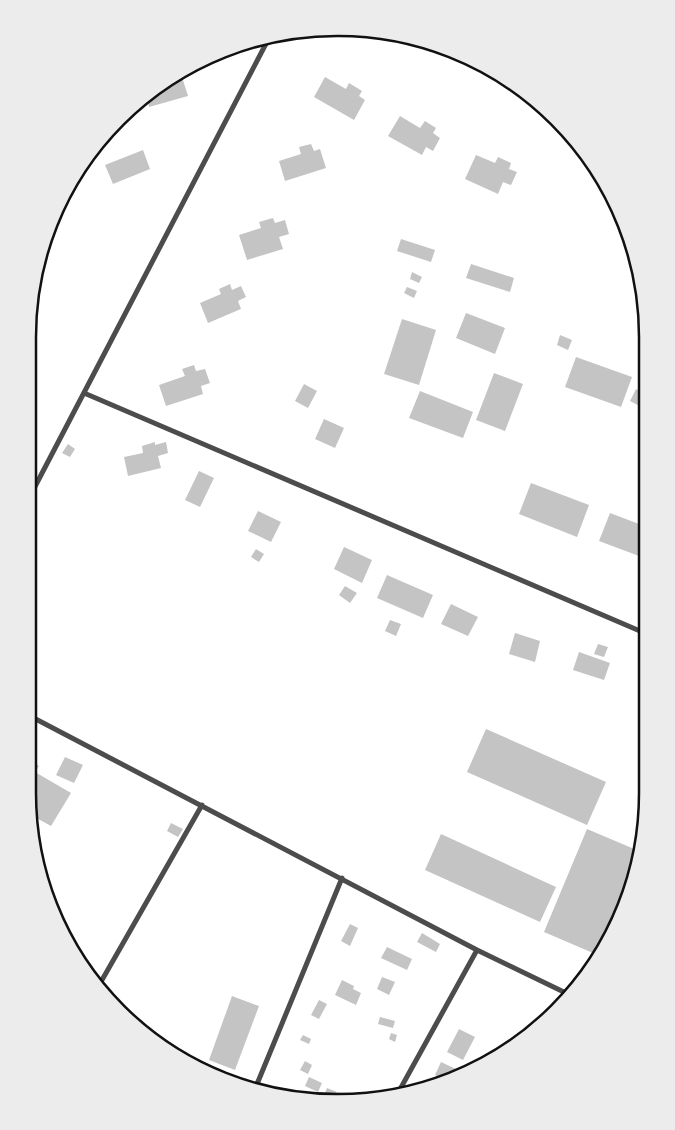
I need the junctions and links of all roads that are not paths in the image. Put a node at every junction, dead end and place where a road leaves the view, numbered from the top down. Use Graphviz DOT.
graph roads {
  1 [pos="265,46"];
  2 [pos="84,393"];
  3 [pos="36,485"];
  4 [pos="639,631"];
  5 [pos="36,719"];
  6 [pos="202,805"];
  7 [pos="342,878"];
  8 [pos="478,950"];
  9 [pos="102,980"];
  10 [pos="564,991"];
  11 [pos="258,1082"];
  12 [pos="402,1087"];
  1 -- 2 [label="street"];
  2 -- 3 [label="street"];
  2 -- 4 [label="street"];
  5 -- 6 [label="street"];
  6 -- 7 [label="street"];
  6 -- 9 [label="street"];
  7 -- 8 [label="street"];
  7 -- 11 [label="street"];
  8 -- 10 [label="street"];
  8 -- 12 [label="street"];
}
